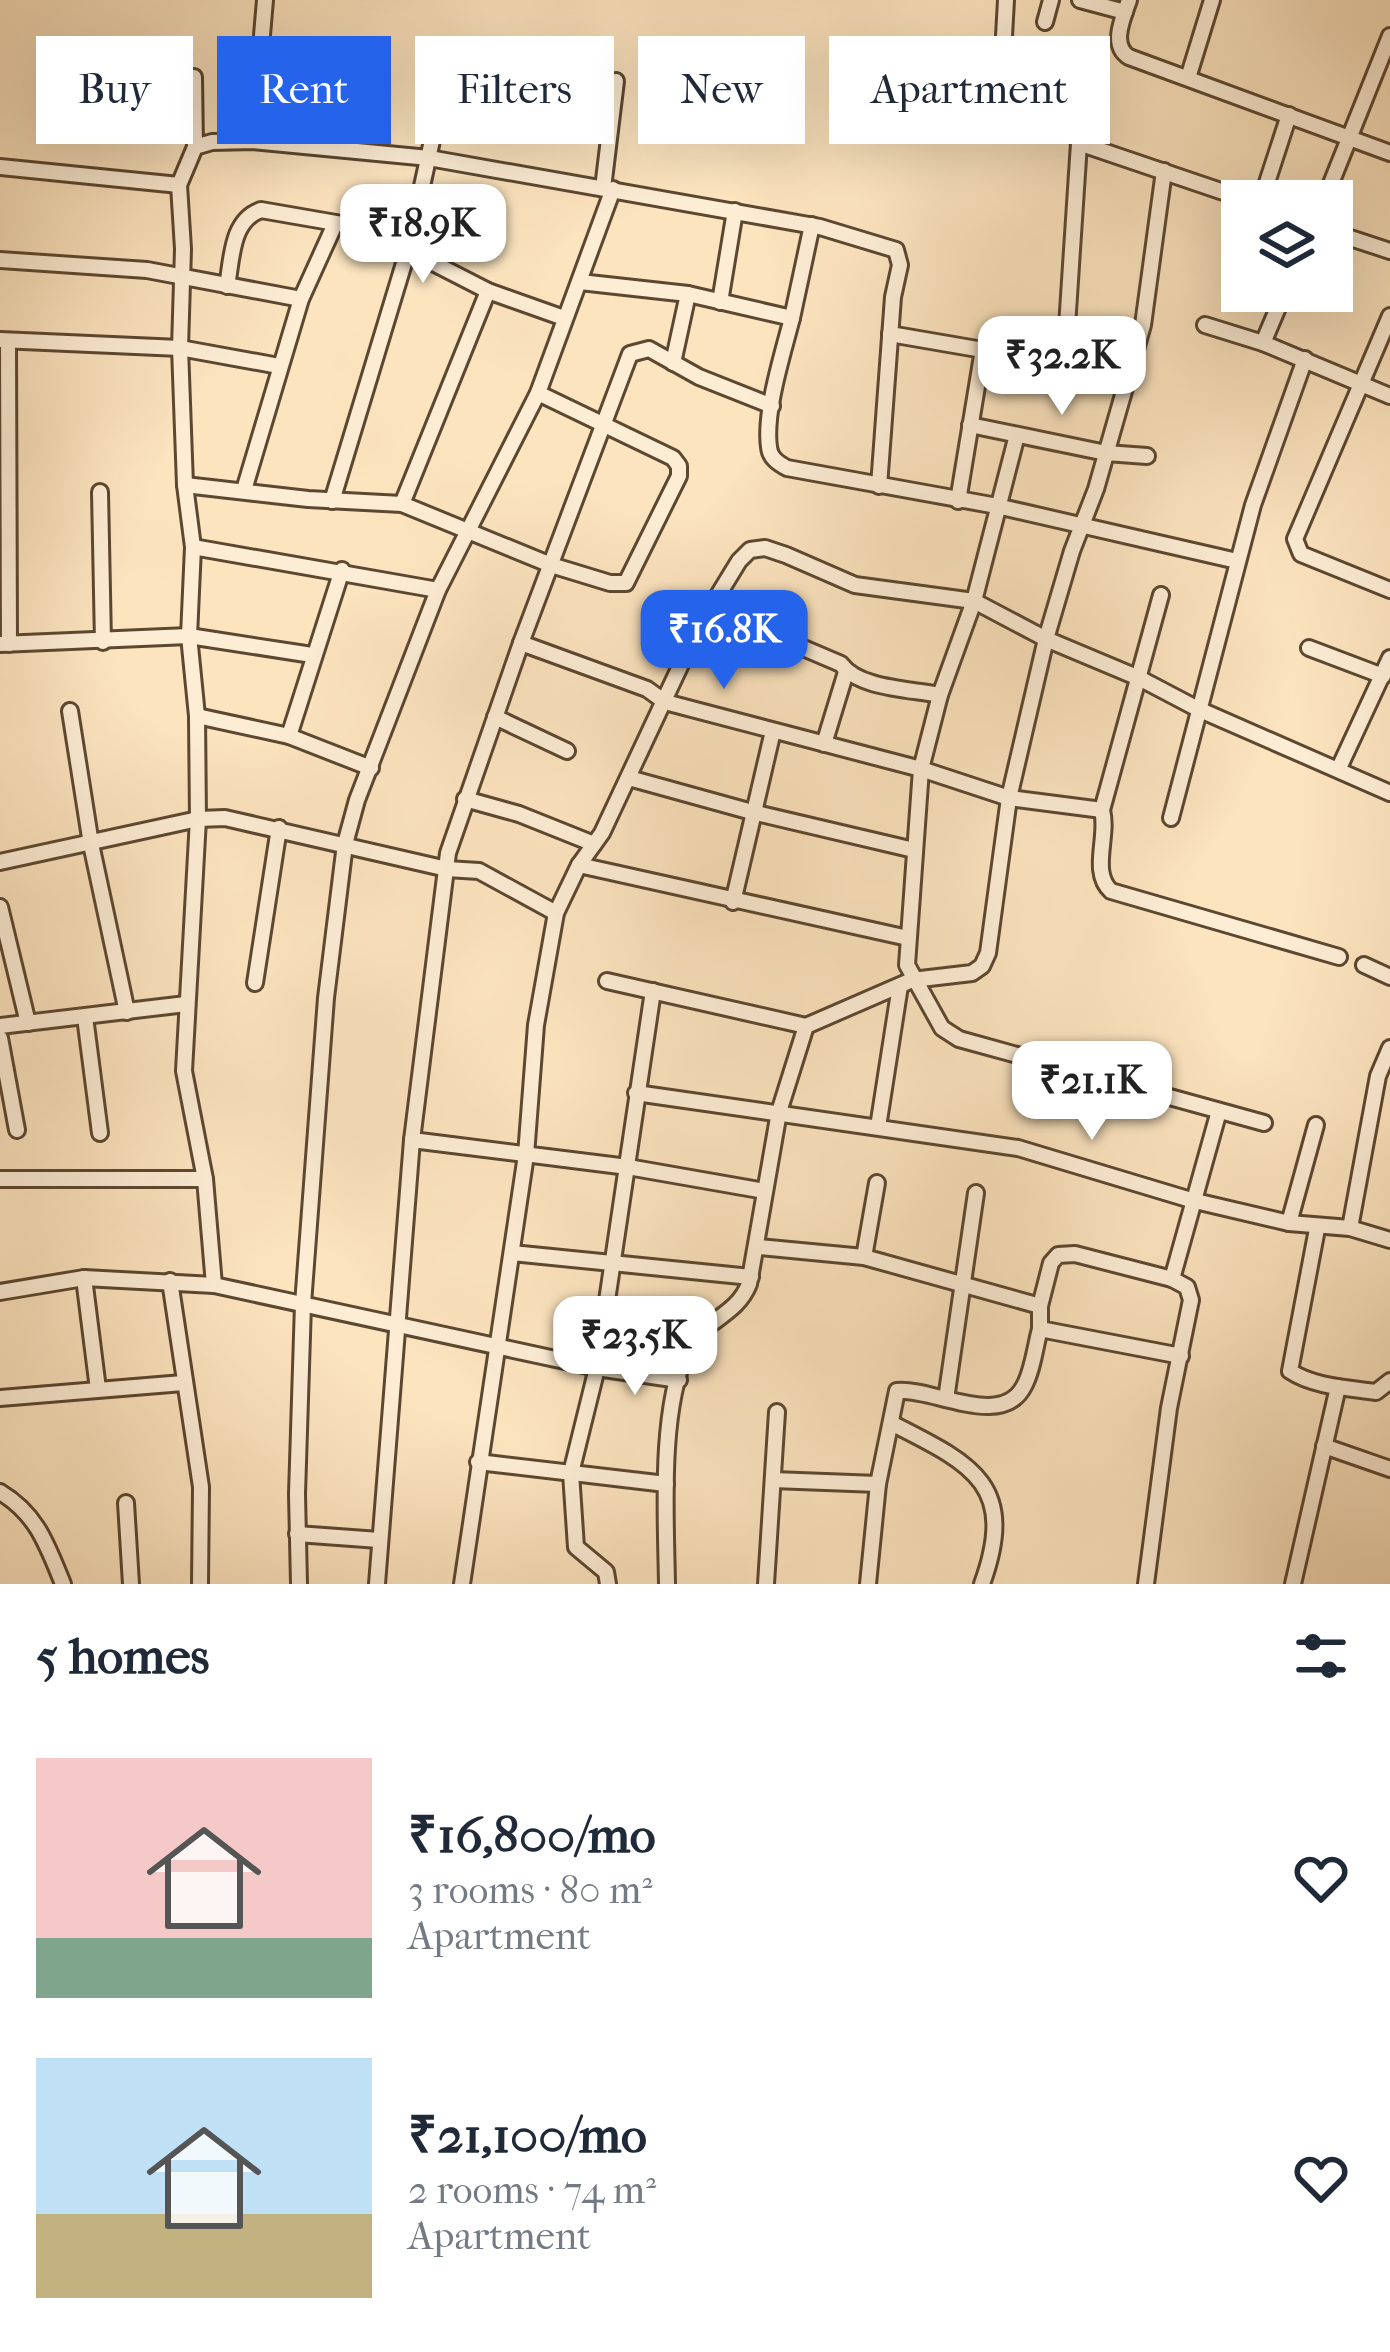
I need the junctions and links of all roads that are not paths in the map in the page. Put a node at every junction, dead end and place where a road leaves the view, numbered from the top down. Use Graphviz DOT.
graph roads {
  1 [pos="265,0"];
  2 [pos="1006,0"];
  3 [pos="1051,0"];
  4 [pos="1080,0"];
  5 [pos="1212,0"];
  6 [pos="1127,6"];
  7 [pos="1045,22"];
  8 [pos="262,36"];
  9 [pos="1004,36"];
  10 [pos="1390,38"];
  11 [pos="194,77"];
  12 [pos="1188,78"];
  13 [pos="616,81"];
  14 [pos="1289,115"];
  15 [pos="1351,138"];
  16 [pos="224,144"];
  17 [pos="284,144"];
  18 [pos="432,144"];
  19 [pos="1079,144"];
  20 [pos="1085,144"];
  21 [pos="195,147"];
  22 [pos="1390,152"];
  23 [pos="429,158"];
  24 [pos="0,167"];
  25 [pos="1164,171"];
  26 [pos="1268,180"];
  27 [pos="1333,180"];
  28 [pos="179,185"];
  29 [pos="608,188"];
  30 [pos="1221,191"];
  31 [pos="734,211"];
  32 [pos="335,224"];
  33 [pos="812,225"];
  34 [pos="1353,239"];
  35 [pos="409,243"];
  36 [pos="1390,251"];
  37 [pos="0,260"];
  38 [pos="182,279"];
  39 [pos="580,281"];
  40 [pos="227,286"];
  41 [pos="488,291"];
  42 [pos="688,294"];
  43 [pos="302,299"];
  44 [pos="720,302"];
  45 [pos="1276,312"];
  46 [pos="1390,316"];
  47 [pos="564,318"];
  48 [pos="792,318"];
  49 [pos="1204,325"];
  50 [pos="890,334"];
  51 [pos="4,341"];
  52 [pos="1263,343"];
  53 [pos="180,348"];
  54 [pos="982,350"];
  55 [pos="1065,357"];
  56 [pos="1305,359"];
  57 [pos="1132,361"];
  58 [pos="674,363"];
  59 [pos="279,366"];
  60 [pos="1360,385"];
  61 [pos="538,393"];
  62 [pos="1390,397"];
  63 [pos="772,406"];
  64 [pos="970,425"];
  65 [pos="604,426"];
  66 [pos="1017,434"];
  67 [pos="1106,452"];
  68 [pos="1147,456"];
  69 [pos="185,485"];
  70 [pos="879,486"];
  71 [pos="244,490"];
  72 [pos="100,492"];
  73 [pos="332,501"];
  74 [pos="958,501"];
  75 [pos="402,504"];
  76 [pos="997,506"];
  77 [pos="1081,525"];
  78 [pos="465,531"];
  79 [pos="193,548"];
  80 [pos="1237,561"];
  81 [pos="551,565"];
  82 [pos="342,570"];
  83 [pos="438,590"];
  84 [pos="1390,590"];
  85 [pos="1160,595"];
  86 [pos="974,601"];
  87 [pos="712,609"];
  88 [pos="189,636"];
  89 [pos="1046,638"];
  90 [pos="103,642"];
  91 [pos="521,643"];
  92 [pos="4,644"];
  93 [pos="1309,648"];
  94 [pos="312,655"];
  95 [pos="1390,658"];
  96 [pos="846,672"];
  97 [pos="1383,676"];
  98 [pos="1139,677"];
  99 [pos="940,695"];
  100 [pos="665,702"];
  101 [pos="1198,709"];
  102 [pos="70,711"];
  103 [pos="197,716"];
  104 [pos="495,717"];
  105 [pos="773,730"];
  106 [pos="289,736"];
  107 [pos="824,744"];
  108 [pos="567,751"];
  109 [pos="371,768"];
  110 [pos="1339,768"];
  111 [pos="921,769"];
  112 [pos="629,778"];
  113 [pos="1390,793"];
  114 [pos="1009,797"];
  115 [pos="465,799"];
  116 [pos="1102,810"];
  117 [pos="752,812"];
  118 [pos="1171,818"];
  119 [pos="198,819"];
  120 [pos="279,828"];
  121 [pos="91,844"];
  122 [pos="345,844"];
  123 [pos="593,844"];
  124 [pos="914,850"];
  125 [pos="0,862"];
  126 [pos="579,865"];
  127 [pos="447,869"];
  128 [pos="733,902"];
  129 [pos="0,907"];
  130 [pos="556,913"];
  131 [pos="908,938"];
  132 [pos="1340,957"];
  133 [pos="1364,965"];
  134 [pos="1390,977"];
  135 [pos="607,981"];
  136 [pos="255,983"];
  137 [pos="906,983"];
  138 [pos="652,991"];
  139 [pos="187,1004"];
  140 [pos="127,1012"];
  141 [pos="85,1017"];
  142 [pos="28,1023"];
  143 [pos="0,1026"];
  144 [pos="806,1026"];
  145 [pos="0,1038"];
  146 [pos="1390,1048"];
  147 [pos="636,1093"];
  148 [pos="1219,1111"];
  149 [pos="779,1112"];
  150 [pos="1264,1123"];
  151 [pos="1316,1125"];
  152 [pos="878,1126"];
  153 [pos="16,1130"];
  154 [pos="100,1133"];
  155 [pos="412,1140"];
  156 [pos="526,1155"];
  157 [pos="628,1167"];
  158 [pos="0,1179"];
  159 [pos="205,1180"];
  160 [pos="878,1183"];
  161 [pos="765,1191"];
  162 [pos="976,1193"];
  163 [pos="1191,1200"];
  164 [pos="1289,1223"];
  165 [pos="1317,1228"];
  166 [pos="1350,1228"];
  167 [pos="1390,1240"];
  168 [pos="759,1247"];
  169 [pos="512,1253"];
  170 [pos="864,1257"];
  171 [pos="614,1263"];
  172 [pos="751,1277"];
  173 [pos="84,1278"];
  174 [pos="1172,1279"];
  175 [pos="170,1282"];
  176 [pos="964,1284"];
  177 [pos="214,1285"];
  178 [pos="0,1292"];
  179 [pos="303,1304"];
  180 [pos="1040,1306"];
  181 [pos="396,1324"];
  182 [pos="1040,1329"];
  183 [pos="499,1347"];
  184 [pos="1181,1356"];
  185 [pos="598,1368"];
  186 [pos="679,1380"];
  187 [pos="1390,1382"];
  188 [pos="183,1383"];
  189 [pos="1338,1387"];
  190 [pos="98,1389"];
  191 [pos="0,1398"];
  192 [pos="946,1399"];
  193 [pos="777,1412"];
  194 [pos="893,1424"];
  195 [pos="1324,1446"];
  196 [pos="478,1462"];
  197 [pos="1390,1469"];
  198 [pos="571,1473"];
  199 [pos="773,1480"];
  200 [pos="666,1484"];
  201 [pos="878,1484"];
  202 [pos="0,1492"];
  203 [pos="125,1503"];
  204 [pos="297,1534"];
  205 [pos="379,1540"];
  206 [pos="63,1584"];
  207 [pos="131,1584"];
  208 [pos="200,1584"];
  209 [pos="299,1584"];
  210 [pos="377,1584"];
  211 [pos="462,1584"];
  212 [pos="608,1584"];
  213 [pos="667,1584"];
  214 [pos="766,1584"];
  215 [pos="868,1584"];
  216 [pos="982,1584"];
  217 [pos="1146,1584"];
  218 [pos="1293,1584"];
  1 -- 8 [label="street"];
  2 -- 9 [label="street"];
  3 -- 7 [label="street"];
  4 -- 6 [label="street"];
  5 -- 12 [label="street"];
  6 -- 12 [label="street"];
  10 -- 15 [label="street"];
  11 -- 21 [label="street"];
  12 -- 14 [label="street"];
  13 -- 29 [label="street"];
  14 -- 15 [label="street"];
  14 -- 26 [label="street"];
  15 -- 22 [label="street"];
  15 -- 27 [label="street"];
  16 -- 21 [label="street"];
  17 -- 23 [label="street"];
  18 -- 23 [label="street"];
  19 -- 55 [label="street"];
  20 -- 25 [label="street"];
  21 -- 28 [label="street"];
  23 -- 29 [label="street"];
  23 -- 35 [label="street"];
  24 -- 28 [label="street"];
  25 -- 30 [label="street"];
  25 -- 57 [label="street"];
  28 -- 38 [label="street"];
  29 -- 31 [label="street"];
  29 -- 39 [label="street"];
  31 -- 33 [label="street"];
  31 -- 44 [label="street"];
  32 -- 35 [label="street"];
  32 -- 40 [label="street"];
  32 -- 43 [label="street"];
  33 -- 48 [label="street"];
  33 -- 50 [label="street"];
  34 -- 36 [label="street"];
  35 -- 41 [label="street"];
  35 -- 73 [label="street"];
  37 -- 38 [label="street"];
  38 -- 40 [label="street"];
  38 -- 53 [label="street"];
  39 -- 42 [label="street"];
  39 -- 47 [label="street"];
  40 -- 43 [label="street"];
  41 -- 47 [label="street"];
  41 -- 75 [label="street"];
  42 -- 44 [label="street"];
  42 -- 58 [label="street"];
  43 -- 59 [label="street"];
  44 -- 48 [label="street"];
  45 -- 52 [label="street"];
  46 -- 60 [label="street"];
  47 -- 61 [label="street"];
  48 -- 63 [label="street"];
  49 -- 52 [label="street"];
  50 -- 54 [label="street"];
  50 -- 70 [label="street"];
  51 -- 53 [label="street"];
  51 -- 92 [label="street"];
  52 -- 56 [label="street"];
  53 -- 59 [label="street"];
  53 -- 69 [label="street"];
  54 -- 55 [label="street"];
  54 -- 64 [label="street"];
  55 -- 57 [label="street"];
  56 -- 60 [label="street"];
  56 -- 80 [label="street"];
  57 -- 67 [label="street"];
  58 -- 63 [label="street"];
  58 -- 65 [label="street"];
  59 -- 71 [label="street"];
  60 -- 62 [label="street"];
  60 -- 84 [label="street"];
  61 -- 65 [label="street"];
  61 -- 78 [label="street"];
  63 -- 70 [label="street"];
  64 -- 66 [label="street"];
  64 -- 74 [label="street"];
  65 -- 81 [label="street"];
  65 -- 81 [label="street"];
  66 -- 67 [label="street"];
  66 -- 76 [label="street"];
  67 -- 68 [label="street"];
  67 -- 77 [label="street"];
  69 -- 71 [label="street"];
  69 -- 79 [label="street"];
  70 -- 74 [label="street"];
  71 -- 73 [label="street"];
  72 -- 90 [label="street"];
  73 -- 75 [label="street"];
  74 -- 76 [label="street"];
  75 -- 78 [label="street"];
  76 -- 77 [label="street"];
  76 -- 86 [label="street"];
  77 -- 80 [label="street"];
  77 -- 89 [label="street"];
  78 -- 81 [label="street"];
  78 -- 83 [label="street"];
  79 -- 82 [label="street"];
  79 -- 88 [label="street"];
  80 -- 101 [label="street"];
  81 -- 91 [label="street"];
  82 -- 83 [label="street"];
  82 -- 94 [label="street"];
  83 -- 109 [label="street"];
  85 -- 98 [label="street"];
  86 -- 87 [label="street"];
  86 -- 89 [label="street"];
  86 -- 99 [label="street"];
  87 -- 96 [label="street"];
  87 -- 100 [label="street"];
  88 -- 90 [label="street"];
  88 -- 94 [label="street"];
  88 -- 103 [label="street"];
  89 -- 98 [label="street"];
  89 -- 114 [label="street"];
  90 -- 92 [label="street"];
  91 -- 100 [label="street"];
  91 -- 104 [label="street"];
  93 -- 97 [label="street"];
  94 -- 106 [label="street"];
  95 -- 97 [label="street"];
  96 -- 99 [label="street"];
  96 -- 107 [label="street"];
  97 -- 110 [label="street"];
  98 -- 101 [label="street"];
  98 -- 116 [label="street"];
  99 -- 111 [label="street"];
  100 -- 105 [label="street"];
  100 -- 112 [label="street"];
  101 -- 110 [label="street"];
  101 -- 118 [label="street"];
  102 -- 121 [label="street"];
  103 -- 106 [label="street"];
  103 -- 119 [label="street"];
  104 -- 108 [label="street"];
  104 -- 115 [label="street"];
  105 -- 107 [label="street"];
  105 -- 117 [label="street"];
  106 -- 109 [label="street"];
  107 -- 111 [label="street"];
  109 -- 122 [label="street"];
  110 -- 113 [label="street"];
  111 -- 114 [label="street"];
  111 -- 124 [label="street"];
  112 -- 117 [label="street"];
  112 -- 123 [label="street"];
  114 -- 116 [label="street"];
  114 -- 137 [label="street"];
  115 -- 123 [label="street"];
  115 -- 127 [label="street"];
  116 -- 132 [label="street"];
  117 -- 124 [label="street"];
  117 -- 128 [label="street"];
  119 -- 120 [label="street"];
  119 -- 121 [label="street"];
  119 -- 139 [label="street"];
  120 -- 122 [label="street"];
  120 -- 136 [label="street"];
  121 -- 125 [label="street"];
  121 -- 140 [label="street"];
  122 -- 127 [label="street"];
  122 -- 179 [label="street"];
  123 -- 126 [label="street"];
  124 -- 131 [label="street"];
  126 -- 128 [label="street"];
  126 -- 130 [label="street"];
  127 -- 130 [label="street"];
  127 -- 155 [label="street"];
  128 -- 131 [label="street"];
  129 -- 142 [label="street"];
  130 -- 156 [label="street"];
  131 -- 137 [label="street"];
  133 -- 134 [label="street"];
  135 -- 138 [label="street"];
  137 -- 144 [label="street"];
  137 -- 148 [label="street"];
  137 -- 152 [label="street"];
  138 -- 144 [label="street"];
  138 -- 147 [label="street"];
  139 -- 140 [label="street"];
  139 -- 159 [label="street"];
  140 -- 141 [label="street"];
  141 -- 142 [label="street"];
  141 -- 154 [label="street"];
  142 -- 143 [label="street"];
  144 -- 149 [label="street"];
  145 -- 153 [label="street"];
  146 -- 166 [label="street"];
  147 -- 149 [label="street"];
  147 -- 157 [label="street"];
  148 -- 150 [label="street"];
  148 -- 163 [label="street"];
  149 -- 152 [label="street"];
  149 -- 161 [label="street"];
  151 -- 164 [label="street"];
  152 -- 163 [label="street"];
  155 -- 156 [label="street"];
  155 -- 181 [label="street"];
  156 -- 157 [label="street"];
  156 -- 169 [label="street"];
  157 -- 161 [label="street"];
  157 -- 171 [label="street"];
  158 -- 159 [label="street"];
  159 -- 177 [label="street"];
  160 -- 170 [label="street"];
  161 -- 168 [label="street"];
  162 -- 176 [label="street"];
  163 -- 164 [label="street"];
  163 -- 174 [label="street"];
  164 -- 165 [label="street"];
  165 -- 166 [label="street"];
  165 -- 189 [label="street"];
  166 -- 167 [label="street"];
  168 -- 170 [label="street"];
  168 -- 172 [label="street"];
  169 -- 171 [label="street"];
  169 -- 183 [label="street"];
  170 -- 176 [label="street"];
  171 -- 172 [label="street"];
  171 -- 185 [label="street"];
  172 -- 186 [label="street"];
  173 -- 175 [label="street"];
  173 -- 178 [label="street"];
  173 -- 190 [label="street"];
  174 -- 180 [label="street"];
  174 -- 184 [label="street"];
  175 -- 177 [label="street"];
  175 -- 188 [label="street"];
  176 -- 180 [label="street"];
  176 -- 192 [label="street"];
  177 -- 179 [label="street"];
  179 -- 181 [label="street"];
  179 -- 204 [label="street"];
  180 -- 182 [label="street"];
  181 -- 183 [label="street"];
  181 -- 205 [label="street"];
  182 -- 184 [label="street"];
  182 -- 192 [label="street"];
  183 -- 185 [label="street"];
  183 -- 196 [label="street"];
  184 -- 217 [label="street"];
  185 -- 186 [label="street"];
  185 -- 198 [label="street"];
  186 -- 200 [label="street"];
  187 -- 189 [label="street"];
  188 -- 190 [label="street"];
  188 -- 208 [label="street"];
  189 -- 195 [label="street"];
  190 -- 191 [label="street"];
  192 -- 194 [label="street"];
  193 -- 199 [label="street"];
  194 -- 201 [label="street"];
  194 -- 216 [label="street"];
  195 -- 197 [label="street"];
  195 -- 218 [label="street"];
  196 -- 198 [label="street"];
  196 -- 211 [label="street"];
  198 -- 200 [label="street"];
  198 -- 212 [label="street"];
  199 -- 201 [label="street"];
  199 -- 214 [label="street"];
  200 -- 213 [label="street"];
  201 -- 215 [label="street"];
  202 -- 206 [label="street"];
  203 -- 207 [label="street"];
  204 -- 205 [label="street"];
  204 -- 209 [label="street"];
  205 -- 210 [label="street"];
}
